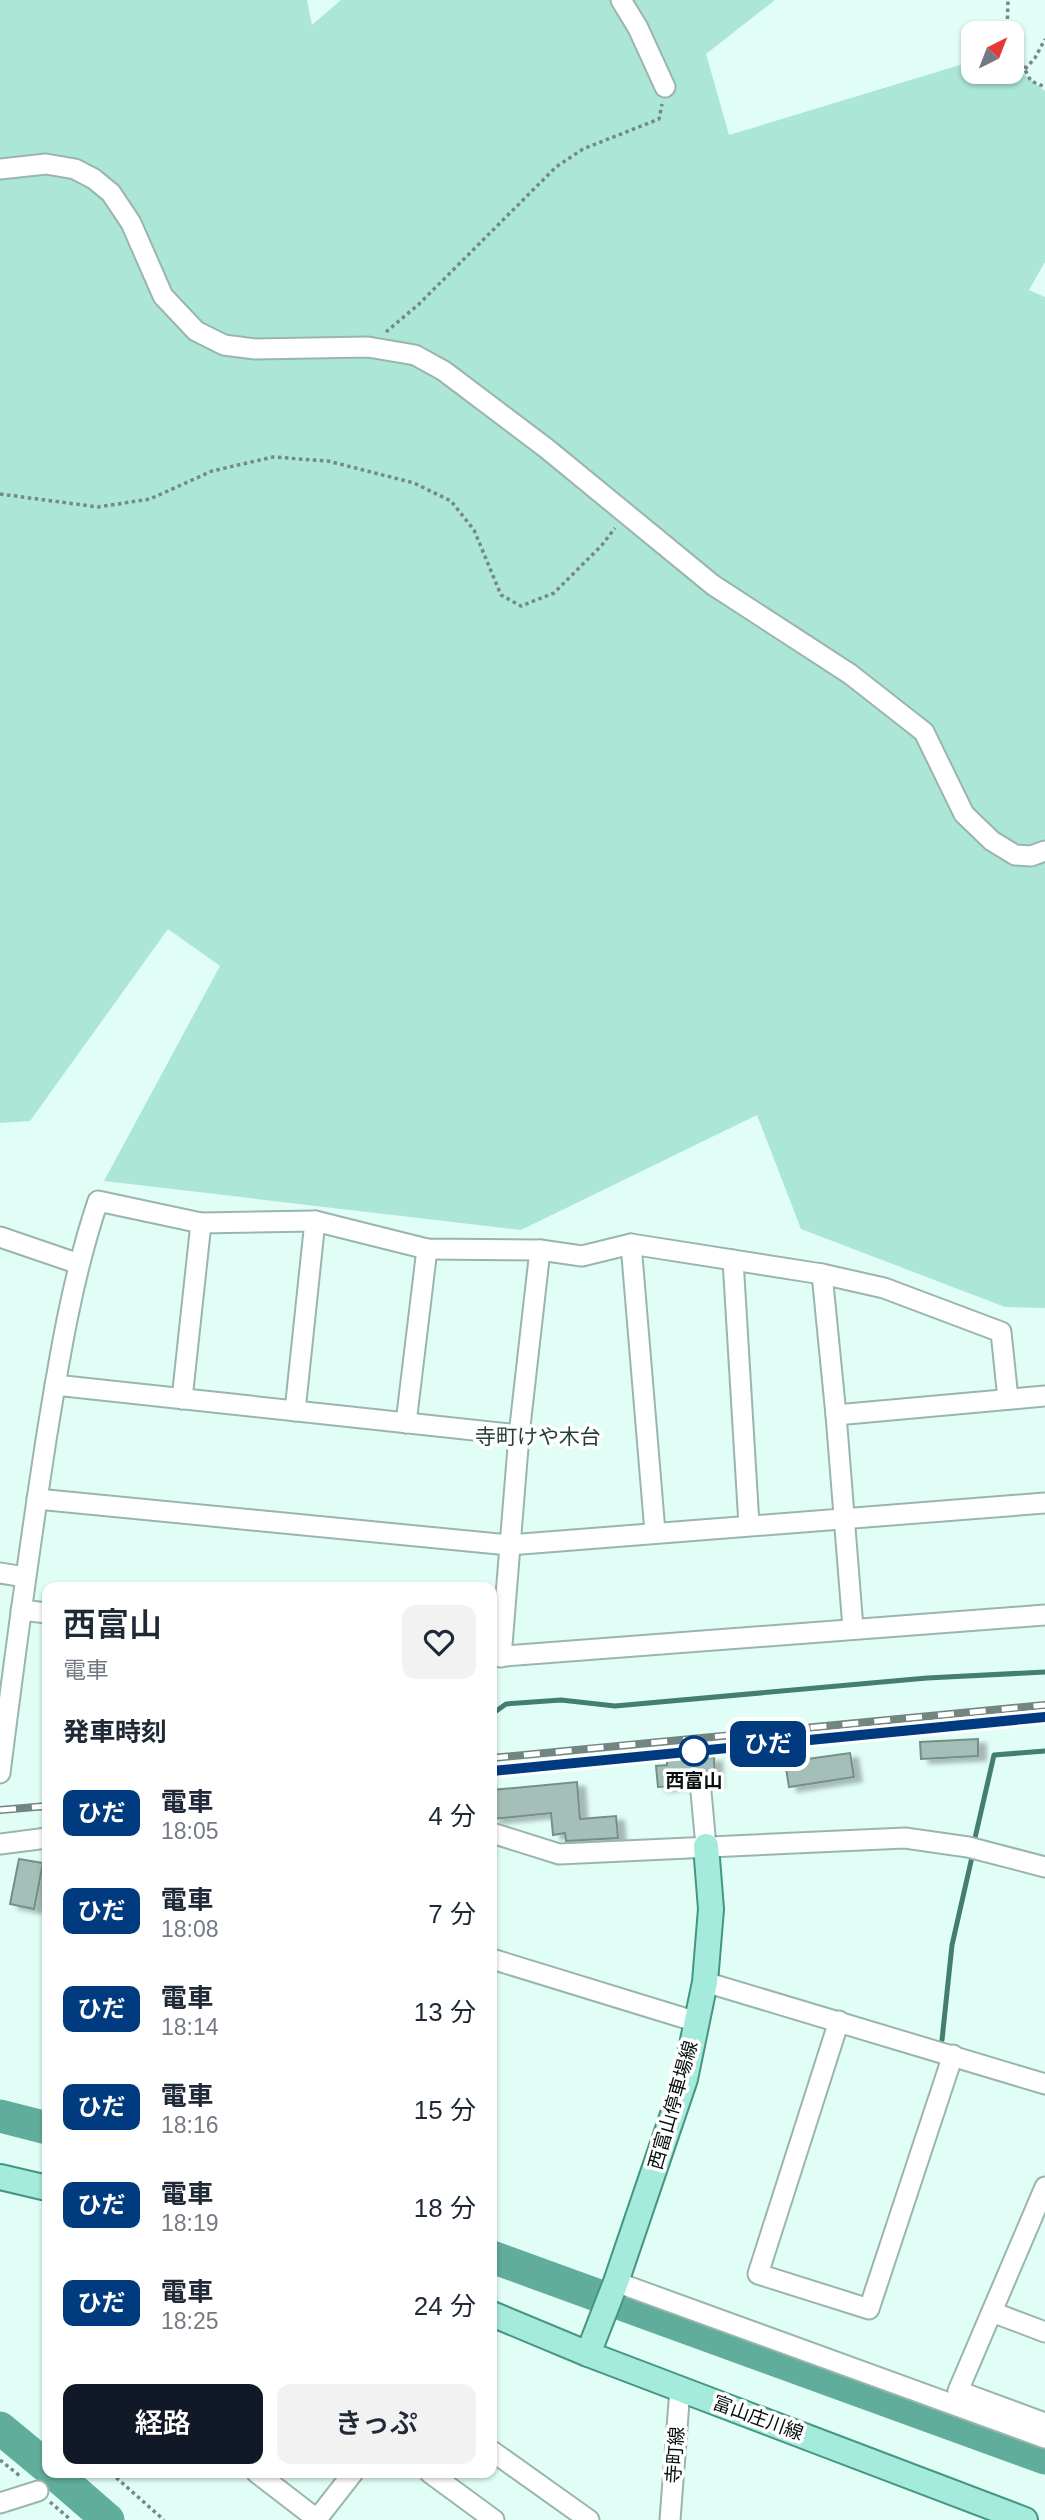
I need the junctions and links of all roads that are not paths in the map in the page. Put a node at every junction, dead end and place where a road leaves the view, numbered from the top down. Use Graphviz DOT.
graph roads {
  1 [pos="621,0"];
  2 [pos="665,87"];
  3 [pos="0,169"];
  4 [pos="1045,851"];
  5 [pos="315,1221"];
  6 [pos="201,1223"];
  7 [pos="0,1237"];
  8 [pos="631,1244"];
  9 [pos="427,1249"];
  10 [pos="540,1250"];
  11 [pos="733,1260"];
  12 [pos="79,1264"];
  13 [pos="822,1274"];
  14 [pos="55,1385"];
  15 [pos="1045,1396"];
  16 [pos="182,1399"];
  17 [pos="1008,1399"];
  18 [pos="295,1411"];
  19 [pos="836,1415"];
  20 [pos="406,1423"];
  21 [pos="519,1435"];
  22 [pos="37,1499"];
  23 [pos="1045,1503"];
  24 [pos="843,1518"];
  25 [pos="749,1525"];
  26 [pos="655,1532"];
  27 [pos="509,1545"];
  28 [pos="0,1573"];
  29 [pos="25,1577"];
  30 [pos="21,1610"];
  31 [pos="42,1612"];
  32 [pos="1045,1615"];
  33 [pos="853,1628"];
  34 [pos="497,1648"];
  35 [pos="497,1657"];
  36 [pos="0,1773"];
  37 [pos="701,1792"];
  38 [pos="497,1835"];
  39 [pos="42,1839"];
  40 [pos="0,1844"];
  41 [pos="706,1846"];
  42 [pos="1045,1867"];
  43 [pos="497,1961"];
  44 [pos="705,1982"];
  45 [pos="839,2021"];
  46 [pos="697,2022"];
  47 [pos="953,2055"];
  48 [pos="1045,2084"];
  49 [pos="0,2177"];
  50 [pos="42,2187"];
  51 [pos="1045,2187"];
  52 [pos="617,2282"];
  53 [pos="992,2312"];
  54 [pos="497,2316"];
  55 [pos="1045,2332"];
  56 [pos="588,2354"];
  57 [pos="680,2389"];
  58 [pos="1045,2423"];
  59 [pos="1045,2438"];
  60 [pos="497,2455"];
  61 [pos="263,2478"];
  62 [pos="349,2478"];
  63 [pos="437,2478"];
  64 [pos="38,2491"];
  65 [pos="0,2503"];
  66 [pos="317,2520"];
  67 [pos="494,2520"];
  68 [pos="589,2520"];
  69 [pos="670,2520"];
  70 [pos="1026,2520"];
  1 -- 2 [label="street"];
  3 -- 4 [label="street"];
  5 -- 6 [label="street"];
  5 -- 9 [label="street"];
  5 -- 18 [label="street"];
  6 -- 12 [label="street"];
  6 -- 16 [label="street"];
  7 -- 12 [label="street"];
  8 -- 10 [label="street"];
  8 -- 11 [label="street"];
  8 -- 26 [label="street"];
  9 -- 10 [label="street"];
  9 -- 20 [label="street"];
  10 -- 21 [label="street"];
  11 -- 13 [label="street"];
  11 -- 25 [label="street"];
  12 -- 14 [label="street"];
  13 -- 17 [label="street"];
  13 -- 19 [label="street"];
  14 -- 16 [label="street"];
  14 -- 22 [label="street"];
  15 -- 17 [label="street"];
  16 -- 18 [label="street"];
  17 -- 19 [label="street"];
  18 -- 20 [label="street"];
  19 -- 24 [label="street"];
  20 -- 21 [label="street"];
  21 -- 27 [label="street"];
  22 -- 27 [label="street"];
  22 -- 29 [label="street"];
  23 -- 24 [label="street"];
  24 -- 25 [label="street"];
  24 -- 33 [label="street"];
  25 -- 26 [label="street"];
  26 -- 27 [label="street"];
  27 -- 34 [label="street"];
  28 -- 29 [label="street"];
  29 -- 30 [label="street"];
  30 -- 31 [label="street"];
  30 -- 36 [label="street"];
  32 -- 33 [label="street"];
  33 -- 35 [label="street"];
  37 -- 41 [label="street"];
  38 -- 41 [label="street"];
  39 -- 40 [label="street"];
  41 -- 42 [label="street"];
  41 -- 44 [label="main road, 西富山停車場線"];
  43 -- 46 [label="street"];
  44 -- 45 [label="street"];
  44 -- 46 [label="main road, 西富山停車場線"];
  45 -- 47 [label="street"];
  45 -- 47 [label="street"];
  46 -- 52 [label="main road, 西富山停車場線"];
  47 -- 48 [label="street"];
  49 -- 50 [label="main road"];
  51 -- 53 [label="street"];
  52 -- 56 [label="main road, 西富山停車場線"];
  52 -- 59 [label="street"];
  53 -- 55 [label="street"];
  53 -- 58 [label="street"];
  54 -- 56 [label="main road, 富山庄川線"];
  56 -- 57 [label="main road, 富山庄川線"];
  57 -- 69 [label="street, 寺町線"];
  57 -- 70 [label="main road, 富山庄川線"];
  60 -- 68 [label="street"];
  61 -- 66 [label="street"];
  62 -- 66 [label="street"];
  63 -- 67 [label="street"];
  64 -- 65 [label="street"];
}
